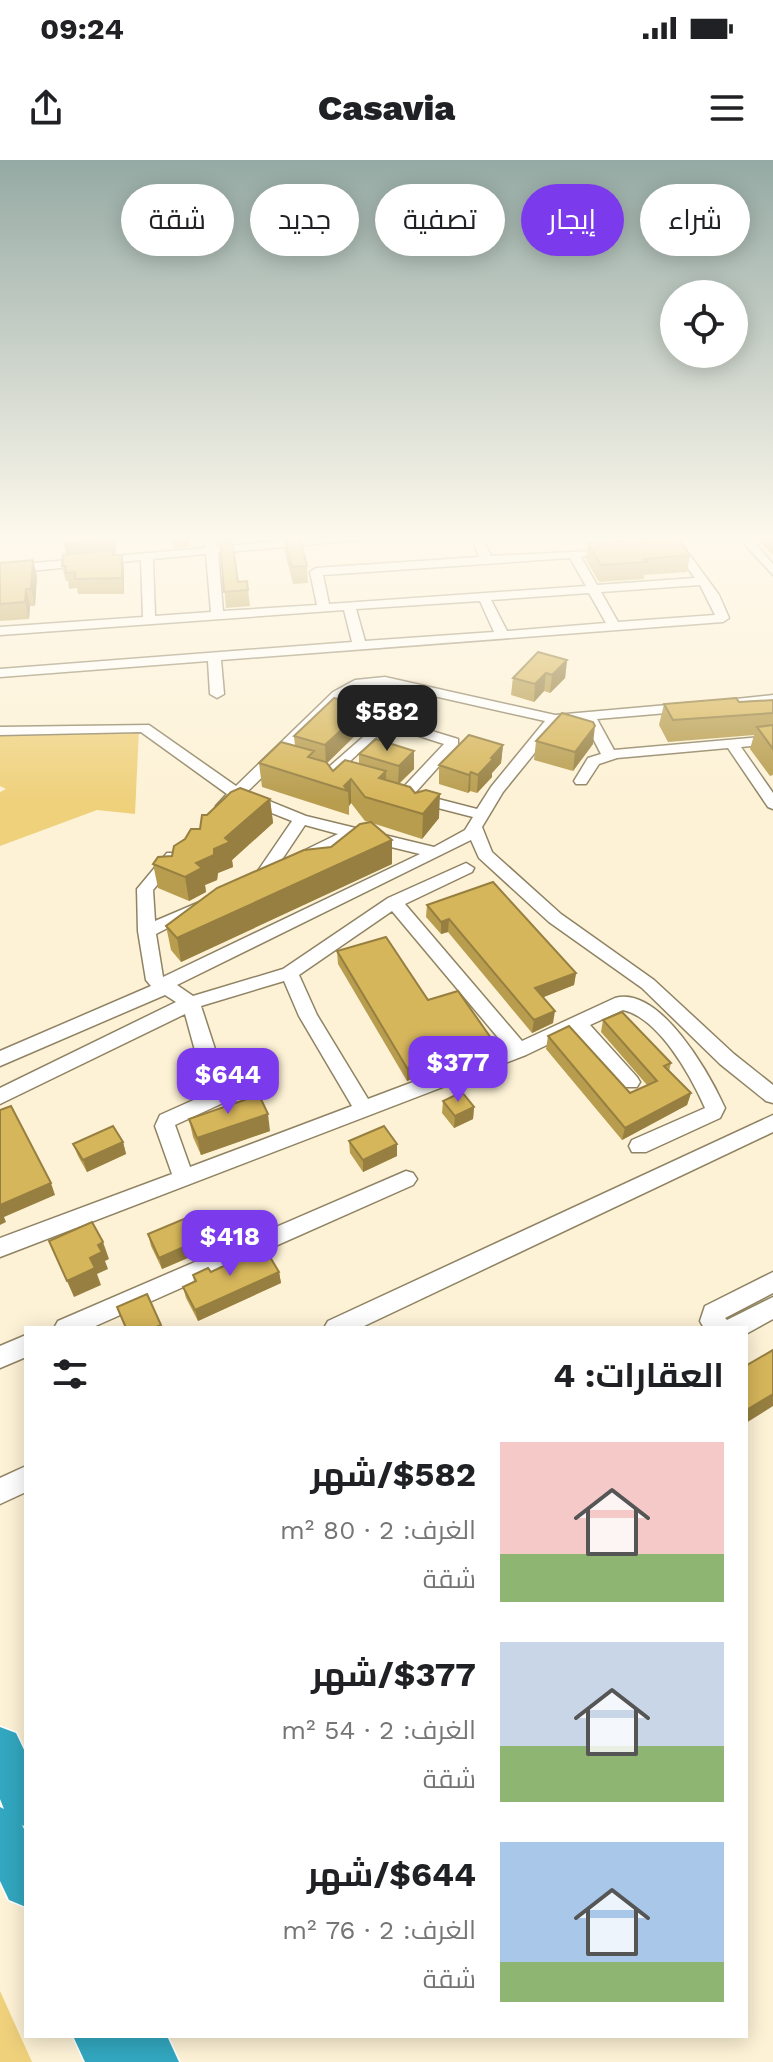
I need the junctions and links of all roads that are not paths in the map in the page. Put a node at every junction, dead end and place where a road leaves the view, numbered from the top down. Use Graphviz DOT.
graph roads {
  1 [pos="98,624"];
  2 [pos="354,624"];
  3 [pos="497,624"];
  4 [pos="645,624"];
  5 [pos="614,626"];
  6 [pos="0,631"];
  7 [pos="502,634"];
  8 [pos="359,644"];
  9 [pos="214,656"];
  10 [pos="0,673"];
  11 [pos="217,694"];
  12 [pos="773,699"];
  13 [pos="588,715"];
  14 [pos="555,719"];
  15 [pos="0,731"];
  16 [pos="773,740"];
  17 [pos="732,744"];
  18 [pos="609,755"];
  19 [pos="351,780"];
  20 [pos="581,781"];
  21 [pos="237,794"];
  22 [pos="773,804"];
  23 [pos="214,815"];
  24 [pos="301,819"];
  25 [pos="477,820"];
  26 [pos="352,833"];
  27 [pos="181,847"];
  28 [pos="437,853"];
  29 [pos="466,868"];
  30 [pos="223,897"];
  31 [pos="394,902"];
  32 [pos="147,931"];
  33 [pos="289,973"];
  34 [pos="163,983"];
  35 [pos="191,1003"];
  36 [pos="577,1023"];
  37 [pos="0,1045"];
  38 [pos="519,1050"];
  39 [pos="0,1059"];
  40 [pos="630,1082"];
  41 [pos="773,1096"];
  42 [pos="0,1097"];
  43 [pos="364,1109"];
  44 [pos="773,1123"];
  45 [pos="639,1146"];
  46 [pos="184,1178"];
  47 [pos="406,1179"];
  48 [pos="0,1248"];
  49 [pos="773,1282"];
  50 [pos="773,1307"];
  51 [pos="71,1326"];
  52 [pos="340,1326"];
  53 [pos="717,1326"];
  54 [pos="739,1326"];
  55 [pos="24,1347"];
  56 [pos="0,1357"];
  57 [pos="24,1480"];
  58 [pos="0,1491"];
  59 [pos="0,1749"];
  60 [pos="24,1800"];
  61 [pos="0,1830"];
  62 [pos="24,1879"];
  63 [pos="100,2038"];
  64 [pos="141,2038"];
  65 [pos="112,2062"];
  66 [pos="153,2062"];
  1 -- 6 [label="street"];
  2 -- 8 [label="street"];
  3 -- 7 [label="street"];
  4 -- 5 [label="street"];
  5 -- 7 [label="street"];
  7 -- 8 [label="street"];
  8 -- 9 [label="street"];
  9 -- 10 [label="street"];
  9 -- 11 [label="street"];
  12 -- 13 [label="street"];
  13 -- 14 [label="street"];
  13 -- 18 [label="street"];
  14 -- 21 [label="street"];
  14 -- 25 [label="street"];
  15 -- 21 [label="street"];
  16 -- 17 [label="street"];
  17 -- 18 [label="street"];
  17 -- 22 [label="street"];
  18 -- 20 [label="street"];
  19 -- 25 [label="street"];
  21 -- 23 [label="street"];
  21 -- 24 [label="street"];
  24 -- 26 [label="street"];
  24 -- 26 [label="street"];
  25 -- 28 [label="street"];
  25 -- 41 [label="street"];
  26 -- 28 [label="street"];
  27 -- 32 [label="street"];
  28 -- 34 [label="street"];
  29 -- 31 [label="street"];
  30 -- 32 [label="street"];
  31 -- 33 [label="street"];
  31 -- 38 [label="street"];
  32 -- 34 [label="street"];
  33 -- 35 [label="street"];
  33 -- 43 [label="street"];
  34 -- 35 [label="street"];
  34 -- 37 [label="street"];
  34 -- 39 [label="street"];
  35 -- 42 [label="street"];
  35 -- 46 [label="street"];
  36 -- 38 [label="street"];
  36 -- 40 [label="street"];
  36 -- 45 [label="street"];
  38 -- 43 [label="street"];
  43 -- 46 [label="street"];
  44 -- 52 [label="street"];
  46 -- 48 [label="street"];
  47 -- 51 [label="street"];
  49 -- 53 [label="street"];
  50 -- 54 [label="street"];
  55 -- 56 [label="street"];
  57 -- 58 [label="street"];
  59 -- 60 [label="highway"];
  61 -- 62 [label="highway"];
  63 -- 65 [label="highway"];
  64 -- 66 [label="highway"];
}
